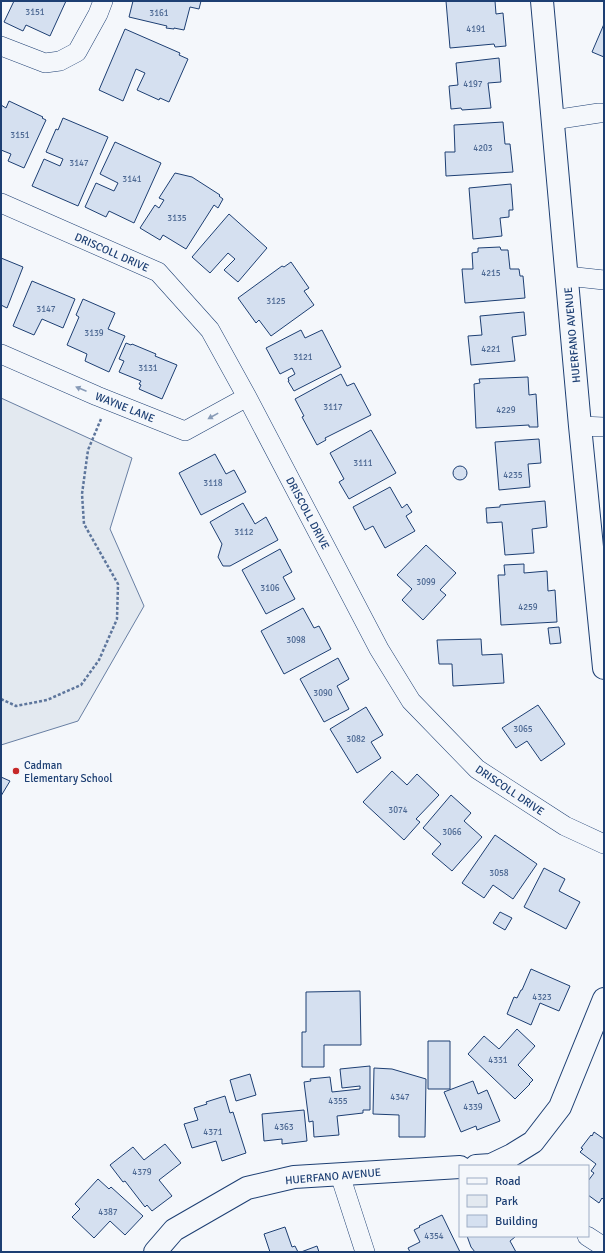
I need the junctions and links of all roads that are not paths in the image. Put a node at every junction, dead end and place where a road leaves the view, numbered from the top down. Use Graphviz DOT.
graph roads {
  1 [pos="542,1"];
  2 [pos="101,7"];
  3 [pos="1,46"];
  4 [pos="604,113"];
  5 [pos="553,120"];
  6 [pos="1,203"];
  7 [pos="567,276"];
  8 [pos="604,280"];
  9 [pos="1,354"];
  10 [pos="247,397"];
  11 [pos="580,426"];
  12 [pos="604,428"];
  13 [pos="599,577"];
  14 [pos="604,668"];
  15 [pos="604,844"];
  16 [pos="604,999"];
  17 [pos="516,1160"];
  18 [pos="490,1165"];
  19 [pos="459,1167"];
  20 [pos="340,1175"];
  21 [pos="589,1237"];
  22 [pos="604,1247"];
  23 [pos="155,1252"];
  24 [pos="365,1252"];
  1 -- 5 [label="street, HUERFANO AVENUE"];
  2 -- 3 [label="street"];
  4 -- 5 [label="street"];
  5 -- 7 [label="street, HUERFANO AVENUE"];
  6 -- 10 [label="street, DRISCOLL DRIVE"];
  7 -- 8 [label="street"];
  7 -- 11 [label="street, HUERFANO AVENUE"];
  10 -- 9 [label="street, WAYNE LANE, one-way"];
  10 -- 15 [label="street, DRISCOLL DRIVE"];
  11 -- 12 [label="street"];
  11 -- 13 [label="street, HUERFANO AVENUE"];
  13 -- 14 [label="street, HUERFANO AVENUE"];
  16 -- 17 [label="street"];
  17 -- 18 [label="street"];
  19 -- 20 [label="street, HUERFANO AVENUE"];
  20 -- 23 [label="street, HUERFANO AVENUE"];
  20 -- 24 [label="street"];
  21 -- 22 [label="street"];
}
